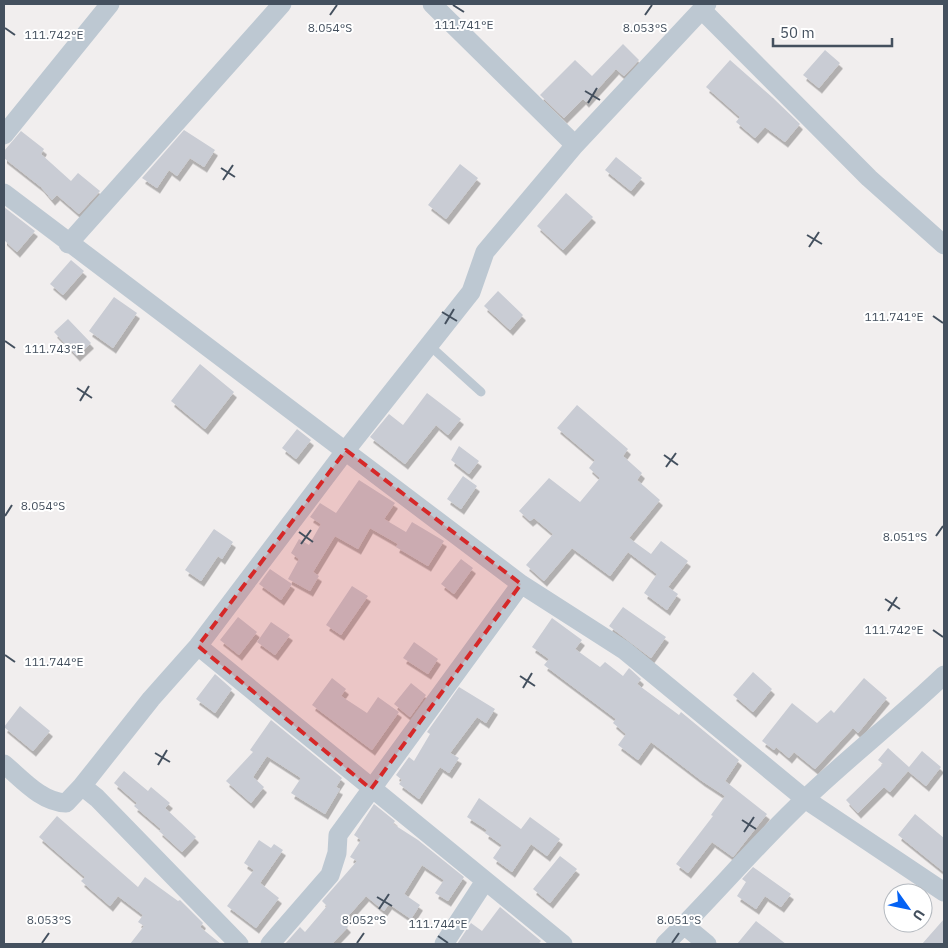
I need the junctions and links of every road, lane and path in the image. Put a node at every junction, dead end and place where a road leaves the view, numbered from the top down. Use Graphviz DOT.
graph roads {
  1 [pos="110,4"];
  2 [pos="282,4"];
  3 [pos="432,4"];
  4 [pos="704,7"];
  5 [pos="4,135"];
  6 [pos="575,146"];
  7 [pos="4,193"];
  8 [pos="68,244"];
  9 [pos="944,245"];
  10 [pos="429,345"];
  11 [pos="481,392"];
  12 [pos="346,450"];
  13 [pos="521,584"];
  14 [pos="198,646"];
  15 [pos="944,675"];
  16 [pos="4,764"];
  17 [pos="82,786"];
  18 [pos="371,789"];
  19 [pos="804,799"];
  20 [pos="485,881"];
  21 [pos="944,892"];
  22 [pos="684,925"];
  23 [pos="239,944"];
  24 [pos="270,944"];
  25 [pos="444,944"];
  26 [pos="563,944"];
  27 [pos="665,944"];
  28 [pos="707,944"];
  1 -- 5 [label="street"];
  2 -- 8 [label="street"];
  3 -- 6 [label="street"];
  4 -- 6 [label="street"];
  4 -- 9 [label="street"];
  6 -- 10 [label="street"];
  7 -- 8 [label="street"];
  8 -- 12 [label="street"];
  10 -- 11 [label="lane"];
  10 -- 12 [label="street"];
  12 -- 13 [label="street"];
  12 -- 14 [label="street"];
  13 -- 18 [label="street"];
  13 -- 19 [label="street"];
  14 -- 17 [label="street"];
  14 -- 18 [label="street"];
  15 -- 19 [label="street"];
  16 -- 17 [label="street"];
  17 -- 23 [label="street"];
  18 -- 20 [label="street"];
  18 -- 24 [label="street"];
  19 -- 21 [label="street"];
  19 -- 22 [label="street"];
  20 -- 25 [label="street"];
  20 -- 26 [label="street"];
  22 -- 27 [label="street"];
  22 -- 28 [label="street"];
}
